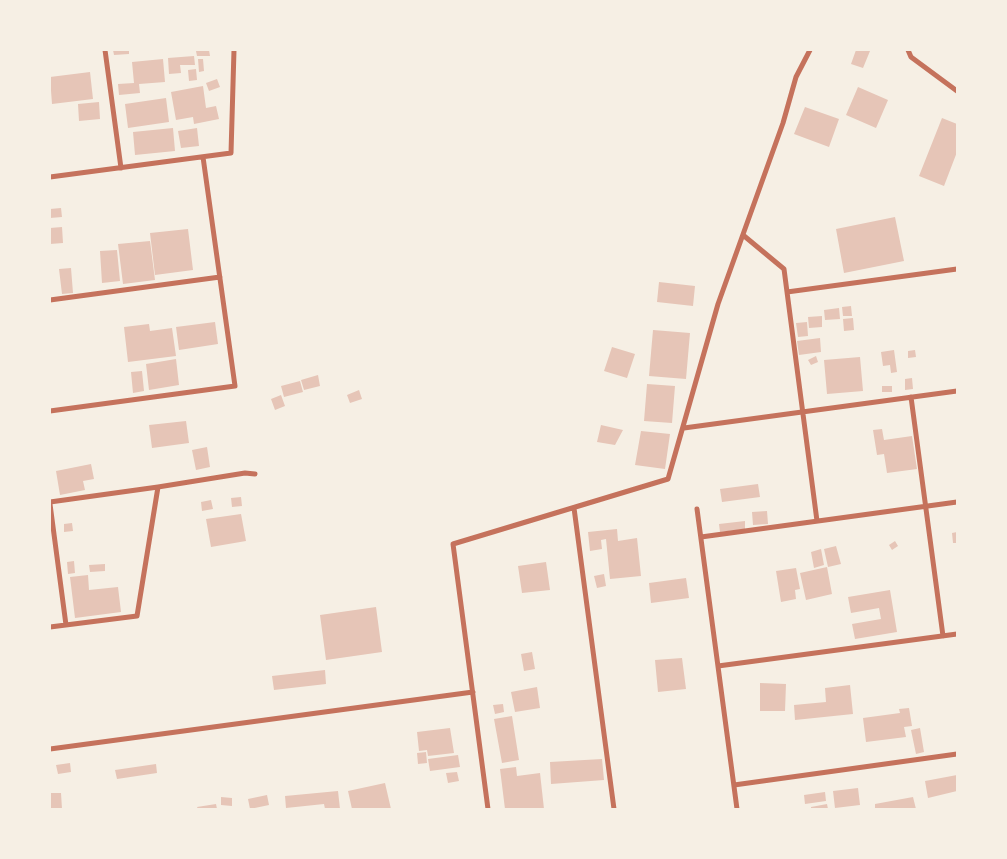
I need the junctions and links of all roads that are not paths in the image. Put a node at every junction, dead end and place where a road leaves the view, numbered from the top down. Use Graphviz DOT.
graph roads {
  1 [pos="105,50"];
  2 [pos="234,50"];
  3 [pos="810,50"];
  4 [pos="908,50"];
  5 [pos="957,91"];
  6 [pos="203,156"];
  7 [pos="121,168"];
  8 [pos="50,177"];
  9 [pos="743,235"];
  10 [pos="957,269"];
  11 [pos="220,277"];
  12 [pos="787,292"];
  13 [pos="50,300"];
  14 [pos="957,391"];
  15 [pos="911,397"];
  16 [pos="50,411"];
  17 [pos="802,412"];
  18 [pos="684,428"];
  19 [pos="255,474"];
  20 [pos="158,487"];
  21 [pos="957,502"];
  22 [pos="50,503"];
  23 [pos="926,506"];
  24 [pos="574,508"];
  25 [pos="697,509"];
  26 [pos="817,521"];
  27 [pos="701,537"];
  28 [pos="66,625"];
  29 [pos="50,627"];
  30 [pos="957,634"];
  31 [pos="943,636"];
  32 [pos="718,666"];
  33 [pos="473,692"];
  34 [pos="50,749"];
  35 [pos="957,754"];
  36 [pos="734,785"];
  37 [pos="488,809"];
  38 [pos="614,809"];
  39 [pos="737,809"];
  1 -- 7 [label="street"];
  2 -- 6 [label="street"];
  3 -- 9 [label="street"];
  4 -- 5 [label="street"];
  6 -- 7 [label="street"];
  6 -- 11 [label="street"];
  7 -- 8 [label="street"];
  9 -- 12 [label="street"];
  9 -- 18 [label="street"];
  10 -- 12 [label="street"];
  11 -- 13 [label="street"];
  11 -- 16 [label="street"];
  12 -- 17 [label="street"];
  14 -- 15 [label="street"];
  15 -- 17 [label="street"];
  15 -- 23 [label="street"];
  17 -- 18 [label="street"];
  17 -- 26 [label="street"];
  18 -- 24 [label="street"];
  19 -- 20 [label="street"];
  20 -- 22 [label="street"];
  20 -- 28 [label="street"];
  21 -- 23 [label="street"];
  22 -- 28 [label="street"];
  23 -- 26 [label="street"];
  23 -- 31 [label="street"];
  24 -- 33 [label="street"];
  24 -- 38 [label="street"];
  25 -- 27 [label="street"];
  26 -- 27 [label="street"];
  27 -- 32 [label="street"];
  28 -- 29 [label="street"];
  30 -- 31 [label="street"];
  31 -- 32 [label="street"];
  32 -- 36 [label="street"];
  33 -- 34 [label="street"];
  33 -- 37 [label="street"];
  35 -- 36 [label="street"];
  36 -- 39 [label="street"];
}
